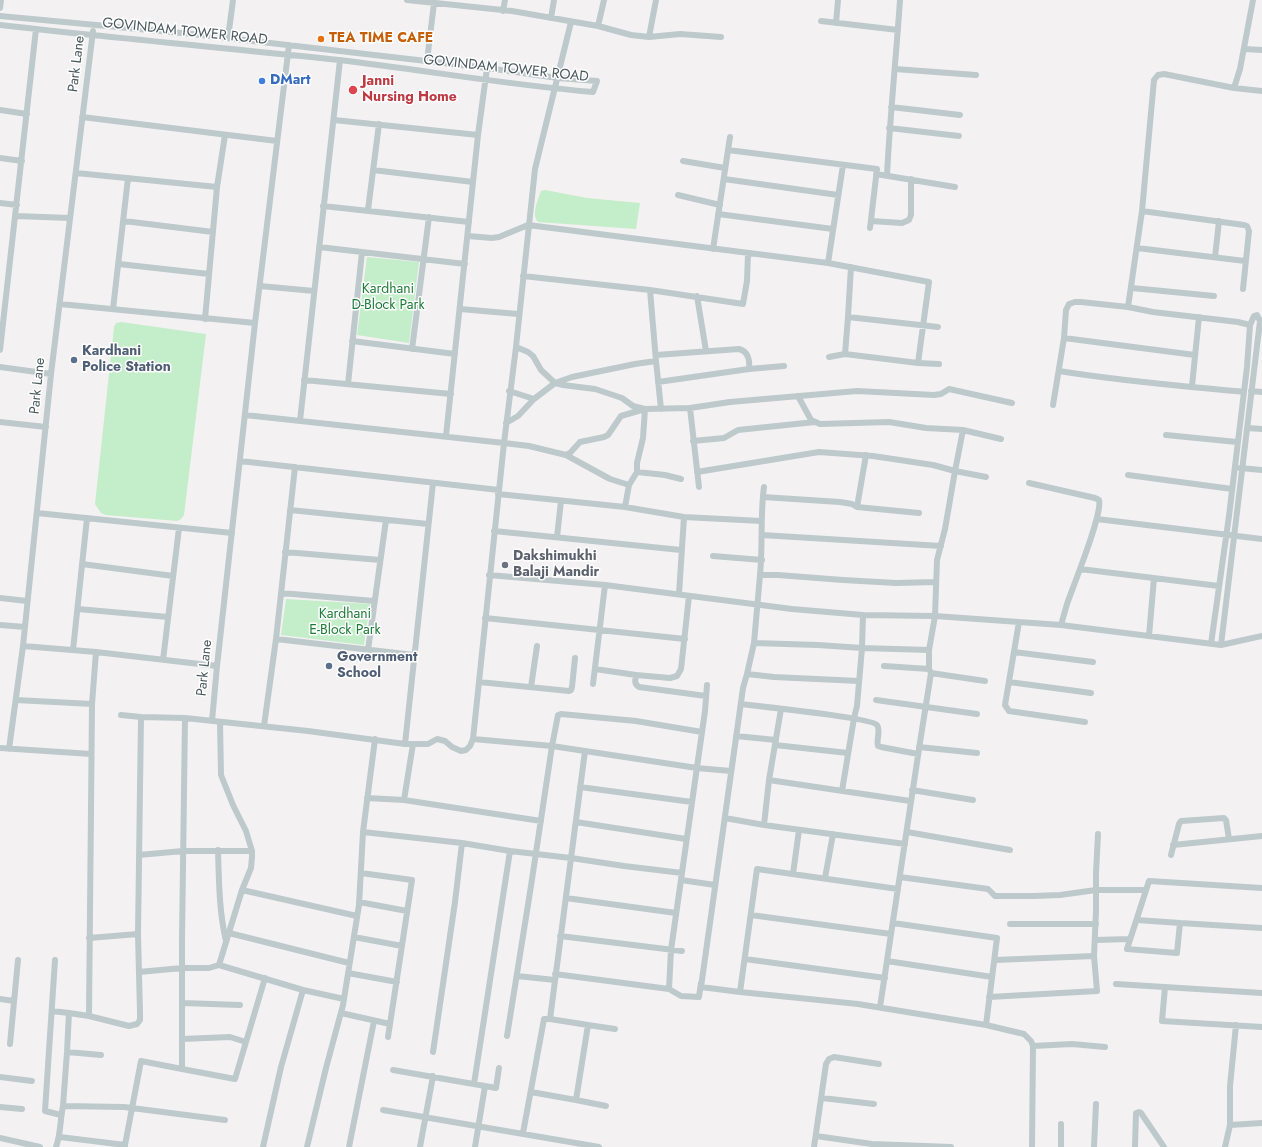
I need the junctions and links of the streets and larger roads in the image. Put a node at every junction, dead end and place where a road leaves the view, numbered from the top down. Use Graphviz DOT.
graph roads {
  1 [pos="1,0"];
  2 [pos="233,0"];
  3 [pos="407,0"];
  4 [pos="505,0"];
  5 [pos="554,0"];
  6 [pos="604,0"];
  7 [pos="656,0"];
  8 [pos="838,0"];
  9 [pos="900,0"];
  10 [pos="1253,0"];
  11 [pos="434,3"];
  12 [pos="0,8"];
  13 [pos="503,11"];
  14 [pos="0,16"];
  15 [pos="551,18"];
  16 [pos="821,21"];
  17 [pos="571,22"];
  18 [pos="836,24"];
  19 [pos="0,25"];
  20 [pos="94,25"];
  21 [pos="598,26"];
  22 [pos="36,29"];
  23 [pos="898,30"];
  24 [pos="93,35"];
  25 [pos="649,37"];
  26 [pos="721,37"];
  27 [pos="228,38"];
  28 [pos="288,45"];
  29 [pos="1244,49"];
  30 [pos="1262,50"];
  31 [pos="287,55"];
  32 [pos="340,60"];
  33 [pos="427,61"];
  34 [pos="487,68"];
  35 [pos="895,68"];
  36 [pos="976,75"];
  37 [pos="558,78"];
  38 [pos="486,81"];
  39 [pos="1234,88"];
  40 [pos="555,89"];
  41 [pos="1262,91"];
  42 [pos="891,107"];
  43 [pos="0,110"];
  44 [pos="27,114"];
  45 [pos="960,115"];
  46 [pos="82,117"];
  47 [pos="334,120"];
  48 [pos="379,124"];
  49 [pos="889,128"];
  50 [pos="225,135"];
  51 [pos="478,135"];
  52 [pos="959,136"];
  53 [pos="730,137"];
  54 [pos="277,141"];
  55 [pos="728,150"];
  56 [pos="0,158"];
  57 [pos="22,161"];
  58 [pos="683,161"];
  59 [pos="843,165"];
  60 [pos="726,168"];
  61 [pos="373,170"];
  62 [pos="76,173"];
  63 [pos="876,174"];
  64 [pos="887,175"];
  65 [pos="128,178"];
  66 [pos="724,179"];
  67 [pos="910,179"];
  68 [pos="473,182"];
  69 [pos="217,187"];
  70 [pos="955,187"];
  71 [pos="678,195"];
  72 [pos="838,195"];
  73 [pos="0,203"];
  74 [pos="17,205"];
  75 [pos="720,205"];
  76 [pos="324,206"];
  77 [pos="368,210"];
  78 [pos="1142,212"];
  79 [pos="718,214"];
  80 [pos="15,216"];
  81 [pos="428,217"];
  82 [pos="70,218"];
  83 [pos="871,220"];
  84 [pos="124,221"];
  85 [pos="1219,221"];
  86 [pos="469,222"];
  87 [pos="528,225"];
  88 [pos="870,228"];
  89 [pos="833,229"];
  90 [pos="213,232"];
  91 [pos="468,236"];
  92 [pos="319,247"];
  93 [pos="1137,248"];
  94 [pos="713,249"];
  95 [pos="362,252"];
  96 [pos="748,253"];
  97 [pos="1215,257"];
  98 [pos="423,259"];
  99 [pos="1246,261"];
  100 [pos="119,264"];
  101 [pos="465,264"];
  102 [pos="828,264"];
  103 [pos="851,268"];
  104 [pos="209,274"];
  105 [pos="522,276"];
  106 [pos="260,286"];
  107 [pos="1132,288"];
  108 [pos="1243,289"];
  109 [pos="650,290"];
  110 [pos="314,291"];
  111 [pos="697,296"];
  112 [pos="1214,296"];
  113 [pos="60,304"];
  114 [pos="1128,307"];
  115 [pos="460,308"];
  116 [pos="113,310"];
  117 [pos="2,312"];
  118 [pos="518,314"];
  119 [pos="1258,315"];
  120 [pos="848,317"];
  121 [pos="1199,317"];
  122 [pos="205,319"];
  123 [pos="255,323"];
  124 [pos="1250,325"];
  125 [pos="923,326"];
  126 [pos="938,327"];
  127 [pos="1064,338"];
  128 [pos="352,341"];
  129 [pos="516,347"];
  130 [pos="412,349"];
  131 [pos="0,350"];
  132 [pos="706,350"];
  133 [pos="1259,350"];
  134 [pos="455,354"];
  135 [pos="845,354"];
  136 [pos="1195,355"];
  137 [pos="829,357"];
  138 [pos="656,358"];
  139 [pos="918,363"];
  140 [pos="939,364"];
  141 [pos="784,366"];
  142 [pos="0,367"];
  143 [pos="749,370"];
  144 [pos="1059,371"];
  145 [pos="51,374"];
  146 [pos="304,380"];
  147 [pos="658,382"];
  148 [pos="555,383"];
  149 [pos="348,384"];
  150 [pos="1192,386"];
  151 [pos="509,391"];
  152 [pos="1251,391"];
  153 [pos="1244,392"];
  154 [pos="1262,392"];
  155 [pos="451,394"];
  156 [pos="798,396"];
  157 [pos="534,398"];
  158 [pos="1012,403"];
  159 [pos="1053,405"];
  160 [pos="690,408"];
  161 [pos="645,409"];
  162 [pos="661,409"];
  163 [pos="245,415"];
  164 [pos="300,421"];
  165 [pos="0,422"];
  166 [pos="815,422"];
  167 [pos="506,423"];
  168 [pos="46,428"];
  169 [pos="1247,428"];
  170 [pos="1262,429"];
  171 [pos="963,430"];
  172 [pos="1166,435"];
  173 [pos="446,436"];
  174 [pos="1001,439"];
  175 [pos="693,441"];
  176 [pos="1237,442"];
  177 [pos="504,443"];
  178 [pos="566,455"];
  179 [pos="866,455"];
  180 [pos="240,461"];
  181 [pos="295,467"];
  182 [pos="1234,468"];
  183 [pos="1243,468"];
  184 [pos="1262,470"];
  185 [pos="955,471"];
  186 [pos="636,472"];
  187 [pos="697,472"];
  188 [pos="1128,475"];
  189 [pos="986,477"];
  190 [pos="681,479"];
  191 [pos="433,483"];
  192 [pos="1029,483"];
  193 [pos="629,485"];
  194 [pos="699,487"];
  195 [pos="764,487"];
  196 [pos="1232,489"];
  197 [pos="498,492"];
  198 [pos="763,497"];
  199 [pos="561,501"];
  200 [pos="625,507"];
  201 [pos="857,507"];
  202 [pos="290,510"];
  203 [pos="37,513"];
  204 [pos="919,513"];
  205 [pos="684,517"];
  206 [pos="87,518"];
  207 [pos="1097,519"];
  208 [pos="386,520"];
  209 [pos="761,521"];
  210 [pos="428,524"];
  211 [pos="179,528"];
  212 [pos="494,531"];
  213 [pos="232,533"];
  214 [pos="762,535"];
  215 [pos="1226,535"];
  216 [pos="1235,536"];
  217 [pos="557,537"];
  218 [pos="1262,539"];
  219 [pos="940,546"];
  220 [pos="681,550"];
  221 [pos="285,552"];
  222 [pos="713,556"];
  223 [pos="380,560"];
  224 [pos="762,560"];
  225 [pos="82,564"];
  226 [pos="1080,569"];
  227 [pos="760,574"];
  228 [pos="489,575"];
  229 [pos="173,576"];
  230 [pos="1154,578"];
  231 [pos="936,582"];
  232 [pos="605,585"];
  233 [pos="1219,586"];
  234 [pos="281,593"];
  235 [pos="679,594"];
  236 [pos="689,596"];
  237 [pos="0,598"];
  238 [pos="27,601"];
  239 [pos="374,601"];
  240 [pos="758,605"];
  241 [pos="78,609"];
  242 [pos="863,615"];
  243 [pos="935,616"];
  244 [pos="168,617"];
  245 [pos="485,618"];
  246 [pos="1019,622"];
  247 [pos="0,625"];
  248 [pos="1061,625"];
  249 [pos="25,627"];
  250 [pos="599,631"];
  251 [pos="1149,636"];
  252 [pos="1262,636"];
  253 [pos="276,639"];
  254 [pos="685,639"];
  255 [pos="754,643"];
  256 [pos="1211,644"];
  257 [pos="1221,645"];
  258 [pos="23,646"];
  259 [pos="537,646"];
  260 [pos="862,648"];
  261 [pos="73,650"];
  262 [pos="368,650"];
  263 [pos="929,650"];
  264 [pos="96,652"];
  265 [pos="1014,652"];
  266 [pos="414,655"];
  267 [pos="575,658"];
  268 [pos="163,660"];
  269 [pos="1093,662"];
  270 [pos="217,666"];
  271 [pos="884,666"];
  272 [pos="595,669"];
  273 [pos="930,671"];
  274 [pos="747,674"];
  275 [pos="636,675"];
  276 [pos="859,681"];
  277 [pos="985,681"];
  278 [pos="479,682"];
  279 [pos="1009,682"];
  280 [pos="593,684"];
  281 [pos="707,685"];
  282 [pos="531,687"];
  283 [pos="1091,693"];
  284 [pos="706,696"];
  285 [pos="16,700"];
  286 [pos="876,700"];
  287 [pos="92,704"];
  288 [pos="741,704"];
  289 [pos="925,706"];
  290 [pos="781,709"];
  291 [pos="977,714"];
  292 [pos="121,715"];
  293 [pos="141,717"];
  294 [pos="185,718"];
  295 [pos="854,718"];
  296 [pos="212,721"];
  297 [pos="220,722"];
  298 [pos="1085,722"];
  299 [pos="264,726"];
  300 [pos="702,732"];
  301 [pos="736,736"];
  302 [pos="473,738"];
  303 [pos="375,739"];
  304 [pos="775,743"];
  305 [pos="405,744"];
  306 [pos="413,744"];
  307 [pos="552,746"];
  308 [pos="919,747"];
  309 [pos="0,748"];
  310 [pos="10,749"];
  311 [pos="585,751"];
  312 [pos="848,753"];
  313 [pos="977,753"];
  314 [pos="91,754"];
  315 [pos="918,754"];
  316 [pos="697,768"];
  317 [pos="731,771"];
  318 [pos="769,780"];
  319 [pos="580,787"];
  320 [pos="912,790"];
  321 [pos="842,791"];
  322 [pos="367,798"];
  323 [pos="404,800"];
  324 [pos="973,800"];
  325 [pos="910,801"];
  326 [pos="692,802"];
  327 [pos="725,818"];
  328 [pos="541,821"];
  329 [pos="576,822"];
  330 [pos="764,825"];
  331 [pos="799,830"];
  332 [pos="363,832"];
  333 [pos="907,832"];
  334 [pos="832,834"];
  335 [pos="1098,834"];
  336 [pos="1262,836"];
  337 [pos="686,839"];
  338 [pos="1229,839"];
  339 [pos="462,843"];
  340 [pos="905,844"];
  341 [pos="1173,845"];
  342 [pos="218,850"];
  343 [pos="1010,850"];
  344 [pos="183,851"];
  345 [pos="252,851"];
  346 [pos="510,851"];
  347 [pos="536,854"];
  348 [pos="139,855"];
  349 [pos="1171,855"];
  350 [pos="571,858"];
  351 [pos="361,873"];
  352 [pos="682,873"];
  353 [pos="793,874"];
  354 [pos="900,877"];
  355 [pos="825,878"];
  356 [pos="681,880"];
  357 [pos="715,885"];
  358 [pos="1262,888"];
  359 [pos="898,889"];
  360 [pos="242,890"];
  361 [pos="1096,890"];
  362 [pos="1146,890"];
  363 [pos="566,898"];
  364 [pos="359,902"];
  365 [pos="407,911"];
  366 [pos="676,912"];
  367 [pos="751,914"];
  368 [pos="357,916"];
  369 [pos="1136,920"];
  370 [pos="893,923"];
  371 [pos="1180,923"];
  372 [pos="1010,924"];
  373 [pos="1096,924"];
  374 [pos="1262,928"];
  375 [pos="229,933"];
  376 [pos="138,934"];
  377 [pos="892,934"];
  378 [pos="560,936"];
  379 [pos="354,937"];
  380 [pos="89,938"];
  381 [pos="1130,939"];
  382 [pos="1095,940"];
  383 [pos="226,943"];
  384 [pos="402,946"];
  385 [pos="671,950"];
  386 [pos="682,951"];
  387 [pos="1094,956"];
  388 [pos="745,959"];
  389 [pos="18,960"];
  390 [pos="55,960"];
  391 [pos="995,960"];
  392 [pos="887,961"];
  393 [pos="349,963"];
  394 [pos="219,965"];
  395 [pos="182,968"];
  396 [pos="139,972"];
  397 [pos="348,973"];
  398 [pos="517,976"];
  399 [pos="555,977"];
  400 [pos="992,977"];
  401 [pos="265,978"];
  402 [pos="884,978"];
  403 [pos="701,981"];
  404 [pos="396,982"];
  405 [pos="1116,984"];
  406 [pos="1165,987"];
  407 [pos="669,988"];
  408 [pos="303,990"];
  409 [pos="740,992"];
  410 [pos="1262,993"];
  411 [pos="990,997"];
  412 [pos="0,999"];
  413 [pos="344,999"];
  414 [pos="14,1001"];
  415 [pos="182,1003"];
  416 [pos="240,1005"];
  417 [pos="880,1007"];
  418 [pos="52,1011"];
  419 [pos="69,1013"];
  420 [pos="341,1013"];
  421 [pos="89,1016"];
  422 [pos="550,1019"];
  423 [pos="374,1021"];
  424 [pos="390,1024"];
  425 [pos="588,1025"];
  426 [pos="986,1025"];
  427 [pos="1236,1025"];
  428 [pos="1262,1027"];
  429 [pos="615,1029"];
  430 [pos="507,1036"];
  431 [pos="388,1037"];
  432 [pos="182,1039"];
  433 [pos="246,1042"];
  434 [pos="10,1044"];
  435 [pos="1033,1046"];
  436 [pos="1105,1046"];
  437 [pos="67,1052"];
  438 [pos="432,1052"];
  439 [pos="101,1055"];
  440 [pos="878,1064"];
  441 [pos="499,1068"];
  442 [pos="182,1069"];
  443 [pos="393,1070"];
  444 [pos="433,1076"];
  445 [pos="0,1077"];
  446 [pos="32,1081"];
  447 [pos="474,1084"];
  448 [pos="485,1086"];
  449 [pos="531,1092"];
  450 [pos="822,1098"];
  451 [pos="576,1100"];
  452 [pos="874,1104"];
  453 [pos="1096,1104"];
  454 [pos="63,1106"];
  455 [pos="606,1106"];
  456 [pos="0,1107"];
  457 [pos="133,1108"];
  458 [pos="22,1109"];
  459 [pos="383,1110"];
  460 [pos="61,1115"];
  461 [pos="425,1118"];
  462 [pos="225,1120"];
  463 [pos="1262,1123"];
  464 [pos="1061,1124"];
  465 [pos="1230,1125"];
  466 [pos="478,1126"];
  467 [pos="523,1133"];
  468 [pos="816,1136"];
  469 [pos="60,1137"];
  470 [pos="0,1138"];
  471 [pos="125,1146"];
  472 [pos="40,1147"];
  473 [pos="56,1147"];
  474 [pos="263,1147"];
  475 [pos="307,1147"];
  476 [pos="349,1147"];
  477 [pos="420,1147"];
  478 [pos="475,1147"];
  479 [pos="599,1147"];
  480 [pos="814,1147"];
  481 [pos="951,1147"];
  482 [pos="1032,1147"];
  483 [pos="1061,1147"];
  484 [pos="1094,1147"];
  485 [pos="1135,1147"];
  486 [pos="1164,1147"];
  487 [pos="1225,1147"];
  1 -- 12 [label="street"];
  2 -- 27 [label="street"];
  3 -- 11 [label="street"];
  4 -- 13 [label="street"];
  5 -- 15 [label="street"];
  6 -- 21 [label="street"];
  7 -- 25 [label="street"];
  8 -- 18 [label="street"];
  9 -- 23 [label="street"];
  10 -- 29 [label="street"];
  11 -- 13 [label="street"];
  11 -- 33 [label="street"];
  13 -- 15 [label="street"];
  14 -- 20 [label="street, GOVINDAM TOWER ROAD"];
  15 -- 17 [label="street"];
  16 -- 18 [label="street"];
  17 -- 21 [label="street"];
  17 -- 37 [label="street"];
  18 -- 23 [label="street"];
  19 -- 22 [label="street, GOVINDAM TOWER ROAD"];
  20 -- 24 [label="street, Park Lane"];
  20 -- 27 [label="street, GOVINDAM TOWER ROAD"];
  21 -- 25 [label="street"];
  22 -- 24 [label="street, GOVINDAM TOWER ROAD"];
  22 -- 44 [label="street"];
  23 -- 35 [label="street"];
  24 -- 31 [label="street, GOVINDAM TOWER ROAD"];
  24 -- 46 [label="street, Park Lane"];
  25 -- 26 [label="street"];
  27 -- 28 [label="street, GOVINDAM TOWER ROAD"];
  28 -- 31 [label="street, Park Lane"];
  28 -- 33 [label="street, GOVINDAM TOWER ROAD"];
  29 -- 30 [label="street"];
  29 -- 39 [label="street"];
  31 -- 32 [label="street, GOVINDAM TOWER ROAD"];
  31 -- 54 [label="street, Park Lane"];
  32 -- 38 [label="street, GOVINDAM TOWER ROAD"];
  32 -- 47 [label="street"];
  33 -- 34 [label="street, GOVINDAM TOWER ROAD"];
  34 -- 37 [label="street, GOVINDAM TOWER ROAD"];
  34 -- 38 [label="street"];
  35 -- 36 [label="street"];
  35 -- 42 [label="street"];
  37 -- 40 [label="street"];
  37 -- 40 [label="street, GOVINDAM TOWER ROAD"];
  38 -- 40 [label="street, GOVINDAM TOWER ROAD"];
  38 -- 51 [label="street"];
  39 -- 41 [label="street"];
  39 -- 78 [label="street"];
  40 -- 87 [label="street"];
  42 -- 45 [label="street"];
  42 -- 49 [label="street"];
  43 -- 44 [label="street"];
  44 -- 57 [label="street"];
  46 -- 50 [label="street"];
  46 -- 62 [label="street, Park Lane"];
  47 -- 48 [label="street"];
  47 -- 76 [label="street"];
  48 -- 51 [label="street"];
  48 -- 61 [label="street"];
  49 -- 52 [label="street"];
  49 -- 64 [label="street"];
  50 -- 54 [label="street"];
  50 -- 69 [label="street"];
  51 -- 68 [label="street"];
  53 -- 55 [label="street"];
  54 -- 106 [label="street, Park Lane"];
  55 -- 59 [label="street"];
  55 -- 60 [label="street"];
  56 -- 57 [label="street"];
  57 -- 74 [label="street"];
  58 -- 60 [label="street"];
  59 -- 63 [label="street"];
  59 -- 72 [label="street"];
  60 -- 66 [label="street"];
  61 -- 68 [label="street"];
  61 -- 77 [label="street"];
  62 -- 65 [label="street"];
  62 -- 82 [label="street, Park Lane"];
  63 -- 64 [label="street"];
  63 -- 83 [label="street"];
  64 -- 67 [label="street"];
  65 -- 69 [label="street"];
  65 -- 84 [label="street"];
  66 -- 72 [label="street"];
  66 -- 75 [label="street"];
  67 -- 70 [label="street"];
  67 -- 83 [label="street"];
  68 -- 86 [label="street"];
  69 -- 90 [label="street"];
  71 -- 75 [label="street"];
  72 -- 89 [label="street"];
  73 -- 74 [label="street"];
  74 -- 80 [label="street"];
  75 -- 79 [label="street"];
  76 -- 77 [label="street"];
  76 -- 92 [label="street"];
  77 -- 81 [label="street"];
  78 -- 85 [label="street"];
  78 -- 93 [label="street"];
  79 -- 89 [label="street"];
  79 -- 94 [label="street"];
  80 -- 82 [label="street"];
  80 -- 117 [label="street"];
  81 -- 86 [label="street"];
  81 -- 98 [label="street"];
  82 -- 113 [label="street, Park Lane"];
  83 -- 88 [label="street"];
  84 -- 90 [label="street"];
  84 -- 100 [label="street"];
  85 -- 97 [label="street"];
  85 -- 99 [label="street"];
  86 -- 91 [label="street"];
  87 -- 91 [label="street"];
  87 -- 94 [label="street"];
  87 -- 105 [label="street"];
  89 -- 102 [label="street"];
  90 -- 104 [label="street"];
  91 -- 101 [label="street"];
  92 -- 95 [label="street"];
  92 -- 110 [label="street"];
  93 -- 97 [label="street"];
  93 -- 107 [label="street"];
  94 -- 96 [label="street"];
  95 -- 98 [label="street"];
  95 -- 128 [label="street"];
  96 -- 102 [label="street"];
  96 -- 111 [label="street"];
  97 -- 99 [label="street"];
  98 -- 101 [label="street"];
  98 -- 130 [label="street"];
  99 -- 108 [label="street"];
  100 -- 104 [label="street"];
  100 -- 116 [label="street"];
  101 -- 115 [label="street"];
  102 -- 103 [label="street"];
  103 -- 120 [label="street"];
  103 -- 125 [label="street"];
  104 -- 122 [label="street"];
  105 -- 109 [label="street"];
  105 -- 118 [label="street"];
  106 -- 110 [label="street"];
  106 -- 123 [label="street, Park Lane"];
  107 -- 112 [label="street"];
  107 -- 114 [label="street"];
  109 -- 111 [label="street"];
  109 -- 138 [label="street"];
  110 -- 146 [label="street"];
  111 -- 132 [label="street"];
  113 -- 116 [label="street"];
  113 -- 145 [label="street, Park Lane"];
  114 -- 121 [label="street"];
  114 -- 127 [label="street"];
  115 -- 118 [label="street"];
  115 -- 134 [label="street"];
  116 -- 122 [label="street"];
  117 -- 131 [label="street"];
  118 -- 129 [label="street"];
  119 -- 124 [label="street"];
  119 -- 133 [label="street"];
  120 -- 125 [label="street"];
  120 -- 135 [label="street"];
  121 -- 124 [label="street"];
  121 -- 136 [label="street"];
  122 -- 123 [label="street"];
  123 -- 163 [label="street, Park Lane"];
  124 -- 153 [label="street"];
  125 -- 126 [label="street"];
  125 -- 139 [label="street"];
  127 -- 136 [label="street"];
  127 -- 144 [label="street"];
  128 -- 130 [label="street"];
  128 -- 149 [label="street"];
  129 -- 148 [label="street"];
  129 -- 151 [label="street"];
  130 -- 134 [label="street"];
  132 -- 138 [label="street"];
  132 -- 143 [label="street"];
  133 -- 152 [label="street"];
  134 -- 155 [label="street"];
  135 -- 137 [label="street"];
  135 -- 139 [label="street"];
  136 -- 150 [label="street"];
  138 -- 147 [label="street"];
  138 -- 148 [label="street"];
  139 -- 140 [label="street"];
  141 -- 143 [label="street"];
  142 -- 145 [label="street"];
  143 -- 147 [label="street"];
  144 -- 150 [label="street"];
  144 -- 159 [label="street"];
  145 -- 168 [label="street, Park Lane"];
  146 -- 149 [label="street"];
  146 -- 164 [label="street"];
  147 -- 162 [label="street"];
  148 -- 157 [label="street"];
  148 -- 161 [label="street"];
  149 -- 155 [label="street"];
  150 -- 153 [label="street"];
  151 -- 157 [label="street"];
  151 -- 167 [label="street"];
  152 -- 154 [label="street"];
  152 -- 169 [label="street"];
  153 -- 176 [label="street"];
  155 -- 173 [label="street"];
  156 -- 158 [label="street"];
  156 -- 160 [label="street"];
  156 -- 166 [label="street"];
  157 -- 167 [label="street"];
  160 -- 162 [label="street"];
  160 -- 175 [label="street"];
  161 -- 162 [label="street"];
  161 -- 178 [label="street"];
  161 -- 186 [label="street"];
  163 -- 164 [label="street"];
  163 -- 180 [label="street, Park Lane"];
  164 -- 173 [label="street"];
  165 -- 168 [label="street"];
  166 -- 171 [label="street"];
  166 -- 175 [label="street"];
  167 -- 177 [label="street"];
  168 -- 203 [label="street, Park Lane"];
  169 -- 170 [label="street"];
  169 -- 183 [label="street"];
  171 -- 174 [label="street"];
  171 -- 185 [label="street"];
  172 -- 176 [label="street"];
  173 -- 177 [label="street"];
  175 -- 187 [label="street"];
  176 -- 182 [label="street"];
  177 -- 178 [label="street"];
  177 -- 197 [label="street"];
  178 -- 193 [label="street"];
  179 -- 185 [label="street"];
  179 -- 187 [label="street"];
  179 -- 201 [label="street"];
  180 -- 181 [label="street"];
  180 -- 213 [label="street, Park Lane"];
  181 -- 191 [label="street"];
  181 -- 202 [label="street"];
  182 -- 183 [label="street"];
  182 -- 196 [label="street"];
  183 -- 184 [label="street"];
  183 -- 216 [label="street"];
  185 -- 189 [label="street"];
  185 -- 219 [label="street"];
  186 -- 190 [label="street"];
  186 -- 193 [label="street"];
  187 -- 194 [label="street"];
  188 -- 196 [label="street"];
  191 -- 197 [label="street"];
  191 -- 210 [label="street"];
  192 -- 207 [label="street"];
  193 -- 200 [label="street"];
  195 -- 198 [label="street"];
  196 -- 215 [label="street"];
  197 -- 199 [label="street"];
  197 -- 212 [label="street"];
  198 -- 201 [label="street"];
  198 -- 209 [label="street"];
  199 -- 200 [label="street"];
  199 -- 217 [label="street"];
  200 -- 205 [label="street"];
  201 -- 204 [label="street"];
  202 -- 208 [label="street"];
  202 -- 221 [label="street"];
  203 -- 206 [label="street"];
  203 -- 238 [label="street, Park Lane"];
  205 -- 209 [label="street"];
  205 -- 220 [label="street"];
  206 -- 211 [label="street"];
  206 -- 225 [label="street"];
  207 -- 215 [label="street"];
  207 -- 226 [label="street"];
  208 -- 210 [label="street"];
  208 -- 223 [label="street"];
  209 -- 214 [label="street"];
  210 -- 266 [label="street"];
  211 -- 213 [label="street"];
  211 -- 229 [label="street"];
  212 -- 217 [label="street"];
  212 -- 228 [label="street"];
  213 -- 270 [label="street, Park Lane"];
  214 -- 219 [label="street"];
  214 -- 224 [label="street"];
  215 -- 216 [label="street"];
  215 -- 233 [label="street"];
  216 -- 218 [label="street"];
  216 -- 257 [label="street"];
  217 -- 220 [label="street"];
  219 -- 231 [label="street"];
  220 -- 235 [label="street"];
  221 -- 223 [label="street"];
  221 -- 234 [label="street"];
  222 -- 224 [label="street"];
  223 -- 239 [label="street"];
  224 -- 227 [label="street"];
  225 -- 229 [label="street"];
  225 -- 241 [label="street"];
  226 -- 230 [label="street"];
  226 -- 248 [label="street"];
  227 -- 231 [label="street"];
  227 -- 240 [label="street"];
  228 -- 232 [label="street"];
  228 -- 245 [label="street"];
  229 -- 244 [label="street"];
  230 -- 233 [label="street"];
  230 -- 251 [label="street"];
  231 -- 243 [label="street"];
  232 -- 235 [label="street"];
  232 -- 250 [label="street"];
  233 -- 256 [label="street"];
  234 -- 239 [label="street"];
  234 -- 253 [label="street"];
  235 -- 236 [label="street"];
  236 -- 240 [label="street"];
  236 -- 254 [label="street"];
  237 -- 238 [label="street"];
  238 -- 249 [label="street, Park Lane"];
  239 -- 262 [label="street"];
  240 -- 242 [label="street"];
  240 -- 255 [label="street"];
  241 -- 244 [label="street"];
  241 -- 261 [label="street"];
  242 -- 243 [label="street"];
  242 -- 260 [label="street"];
  243 -- 246 [label="street"];
  243 -- 263 [label="street"];
  244 -- 268 [label="street"];
  245 -- 250 [label="street"];
  245 -- 278 [label="street"];
  246 -- 248 [label="street"];
  246 -- 265 [label="street"];
  247 -- 249 [label="street"];
  248 -- 251 [label="street"];
  249 -- 258 [label="street, Park Lane"];
  250 -- 254 [label="street"];
  250 -- 272 [label="street"];
  251 -- 256 [label="street"];
  252 -- 257 [label="street"];
  253 -- 262 [label="street"];
  253 -- 299 [label="street"];
  254 -- 275 [label="street"];
  255 -- 260 [label="street"];
  255 -- 274 [label="street"];
  256 -- 257 [label="street"];
  258 -- 261 [label="street"];
  258 -- 285 [label="street, Park Lane"];
  259 -- 282 [label="street"];
  260 -- 263 [label="street"];
  260 -- 276 [label="street"];
  261 -- 264 [label="street"];
  262 -- 266 [label="street"];
  263 -- 273 [label="street"];
  264 -- 268 [label="street"];
  264 -- 287 [label="street"];
  265 -- 269 [label="street"];
  265 -- 279 [label="street"];
  266 -- 305 [label="street"];
  267 -- 282 [label="street"];
  268 -- 270 [label="street"];
  270 -- 296 [label="street, Park Lane"];
  271 -- 273 [label="street"];
  272 -- 275 [label="street"];
  272 -- 280 [label="street"];
  273 -- 277 [label="street"];
  273 -- 289 [label="street"];
  274 -- 276 [label="street"];
  274 -- 288 [label="street"];
  275 -- 284 [label="street"];
  276 -- 295 [label="street"];
  278 -- 282 [label="street"];
  278 -- 302 [label="street"];
  279 -- 283 [label="street"];
  279 -- 298 [label="street"];
  281 -- 284 [label="street"];
  284 -- 300 [label="street"];
  285 -- 287 [label="street"];
  285 -- 310 [label="street, Park Lane"];
  286 -- 289 [label="street"];
  287 -- 314 [label="street"];
  288 -- 290 [label="street"];
  288 -- 301 [label="street"];
  289 -- 291 [label="street"];
  289 -- 308 [label="street"];
  290 -- 295 [label="street"];
  290 -- 304 [label="street"];
  292 -- 293 [label="street"];
  293 -- 294 [label="street"];
  293 -- 348 [label="street"];
  294 -- 296 [label="street"];
  294 -- 344 [label="street"];
  295 -- 312 [label="street"];
  295 -- 315 [label="street"];
  296 -- 297 [label="street"];
  297 -- 299 [label="street"];
  297 -- 345 [label="street"];
  299 -- 303 [label="street"];
  300 -- 307 [label="street"];
  300 -- 316 [label="street"];
  301 -- 304 [label="street"];
  301 -- 317 [label="street"];
  302 -- 306 [label="street"];
  302 -- 307 [label="street"];
  303 -- 305 [label="street"];
  303 -- 322 [label="street"];
  304 -- 312 [label="street"];
  304 -- 318 [label="street"];
  305 -- 306 [label="street"];
  306 -- 323 [label="street"];
  307 -- 311 [label="street"];
  307 -- 328 [label="street"];
  308 -- 313 [label="street"];
  308 -- 315 [label="street"];
  309 -- 310 [label="street"];
  310 -- 314 [label="street"];
  311 -- 316 [label="street"];
  311 -- 319 [label="street"];
  312 -- 321 [label="street"];
  314 -- 380 [label="street"];
  315 -- 320 [label="street"];
  316 -- 317 [label="street"];
  316 -- 326 [label="street"];
  317 -- 327 [label="street"];
  318 -- 321 [label="street"];
  318 -- 330 [label="street"];
  319 -- 326 [label="street"];
  319 -- 329 [label="street"];
  320 -- 324 [label="street"];
  320 -- 325 [label="street"];
  321 -- 325 [label="street"];
  322 -- 323 [label="street"];
  322 -- 332 [label="street"];
  323 -- 328 [label="street"];
  325 -- 333 [label="street"];
  326 -- 337 [label="street"];
  327 -- 330 [label="street"];
  327 -- 357 [label="street"];
  328 -- 347 [label="street"];
  329 -- 337 [label="street"];
  329 -- 350 [label="street"];
  330 -- 331 [label="street"];
  331 -- 334 [label="street"];
  331 -- 353 [label="street"];
  332 -- 339 [label="street"];
  332 -- 351 [label="street"];
  333 -- 340 [label="street"];
  333 -- 343 [label="street"];
  334 -- 340 [label="street"];
  334 -- 355 [label="street"];
  335 -- 361 [label="street"];
  336 -- 338 [label="street"];
  337 -- 352 [label="street"];
  338 -- 341 [label="street"];
  338 -- 341 [label="street"];
  339 -- 346 [label="street"];
  339 -- 438 [label="street"];
  340 -- 354 [label="street"];
  341 -- 349 [label="street"];
  342 -- 344 [label="street"];
  342 -- 345 [label="street"];
  342 -- 383 [label="street"];
  344 -- 348 [label="street"];
  344 -- 395 [label="street"];
  345 -- 360 [label="street"];
  346 -- 347 [label="street"];
  346 -- 447 [label="street"];
  347 -- 350 [label="street"];
  347 -- 398 [label="street"];
  348 -- 376 [label="street"];
  350 -- 352 [label="street"];
  350 -- 363 [label="street"];
  351 -- 364 [label="street"];
  351 -- 365 [label="street"];
  352 -- 356 [label="street"];
  353 -- 355 [label="street"];
  353 -- 367 [label="street"];
  354 -- 359 [label="street"];
  354 -- 361 [label="street"];
  355 -- 359 [label="street"];
  356 -- 357 [label="street"];
  356 -- 366 [label="street"];
  357 -- 403 [label="street"];
  358 -- 362 [label="street"];
  359 -- 370 [label="street"];
  360 -- 368 [label="street"];
  360 -- 375 [label="street"];
  361 -- 362 [label="street"];
  361 -- 373 [label="street"];
  362 -- 369 [label="street"];
  363 -- 366 [label="street"];
  363 -- 378 [label="street"];
  364 -- 365 [label="street"];
  364 -- 368 [label="street"];
  365 -- 384 [label="street"];
  366 -- 385 [label="street"];
  367 -- 377 [label="street"];
  367 -- 388 [label="street"];
  368 -- 379 [label="street"];
  369 -- 371 [label="street"];
  369 -- 381 [label="street"];
  370 -- 377 [label="street"];
  370 -- 391 [label="street"];
  371 -- 374 [label="street"];
  371 -- 381 [label="street"];
  372 -- 373 [label="street"];
  373 -- 382 [label="street"];
  375 -- 383 [label="street"];
  375 -- 393 [label="street"];
  376 -- 380 [label="street"];
  376 -- 396 [label="street"];
  377 -- 392 [label="street"];
  378 -- 385 [label="street"];
  378 -- 399 [label="street"];
  379 -- 384 [label="street"];
  379 -- 393 [label="street"];
  380 -- 421 [label="street"];
  381 -- 382 [label="street"];
  382 -- 387 [label="street"];
  383 -- 394 [label="street"];
  384 -- 404 [label="street"];
  385 -- 386 [label="street"];
  385 -- 407 [label="street"];
  387 -- 391 [label="street"];
  387 -- 411 [label="street"];
  388 -- 402 [label="street"];
  388 -- 409 [label="street"];
  389 -- 414 [label="street"];
  390 -- 418 [label="street"];
  391 -- 400 [label="street"];
  392 -- 400 [label="street"];
  392 -- 402 [label="street"];
  393 -- 397 [label="street"];
  394 -- 395 [label="street"];
  394 -- 401 [label="street"];
  395 -- 396 [label="street"];
  395 -- 415 [label="street"];
  396 -- 421 [label="street"];
  397 -- 404 [label="street"];
  397 -- 413 [label="street"];
  398 -- 399 [label="street"];
  398 -- 430 [label="street"];
  399 -- 407 [label="street"];
  399 -- 422 [label="street"];
  400 -- 411 [label="street"];
  401 -- 408 [label="street"];
  401 -- 433 [label="street"];
  402 -- 417 [label="street"];
  403 -- 407 [label="street"];
  403 -- 409 [label="street"];
  404 -- 424 [label="street"];
  405 -- 406 [label="street"];
  406 -- 410 [label="street"];
  406 -- 427 [label="street"];
  408 -- 413 [label="street"];
  408 -- 474 [label="street"];
  409 -- 417 [label="street"];
  411 -- 426 [label="street"];
  412 -- 414 [label="street"];
  413 -- 420 [label="street"];
  414 -- 434 [label="street"];
  415 -- 416 [label="street"];
  415 -- 432 [label="street"];
  417 -- 426 [label="street"];
  418 -- 419 [label="street"];
  418 -- 460 [label="street"];
  419 -- 421 [label="street"];
  419 -- 437 [label="street"];
  420 -- 423 [label="street"];
  420 -- 475 [label="street"];
  422 -- 425 [label="street"];
  422 -- 449 [label="street"];
  423 -- 424 [label="street"];
  423 -- 476 [label="street"];
  424 -- 431 [label="street"];
  425 -- 429 [label="street"];
  425 -- 451 [label="street"];
  426 -- 435 [label="street"];
  427 -- 428 [label="street"];
  427 -- 465 [label="street"];
  432 -- 433 [label="street"];
  432 -- 442 [label="street"];
  433 -- 442 [label="street"];
  435 -- 436 [label="street"];
  435 -- 482 [label="street"];
  437 -- 439 [label="street"];
  437 -- 454 [label="street"];
  440 -- 450 [label="street"];
  441 -- 448 [label="street"];
  442 -- 457 [label="street"];
  443 -- 444 [label="street"];
  444 -- 447 [label="street"];
  444 -- 461 [label="street"];
  445 -- 446 [label="street"];
  447 -- 448 [label="street"];
  448 -- 466 [label="street"];
  449 -- 451 [label="street"];
  449 -- 467 [label="street"];
  450 -- 452 [label="street"];
  450 -- 468 [label="street"];
  451 -- 455 [label="street"];
  453 -- 484 [label="street"];
  454 -- 457 [label="street"];
  454 -- 460 [label="street"];
  456 -- 458 [label="street"];
  457 -- 462 [label="street"];
  457 -- 471 [label="street"];
  459 -- 461 [label="street"];
  460 -- 469 [label="street"];
  461 -- 466 [label="street"];
  461 -- 477 [label="street"];
  463 -- 465 [label="street"];
  464 -- 483 [label="street"];
  465 -- 487 [label="street"];
  466 -- 467 [label="street"];
  466 -- 478 [label="street"];
  467 -- 479 [label="street"];
  468 -- 480 [label="street"];
  468 -- 481 [label="street"];
  469 -- 471 [label="street"];
  469 -- 473 [label="street"];
  470 -- 472 [label="street"];
  485 -- 486 [label="street"];
}
